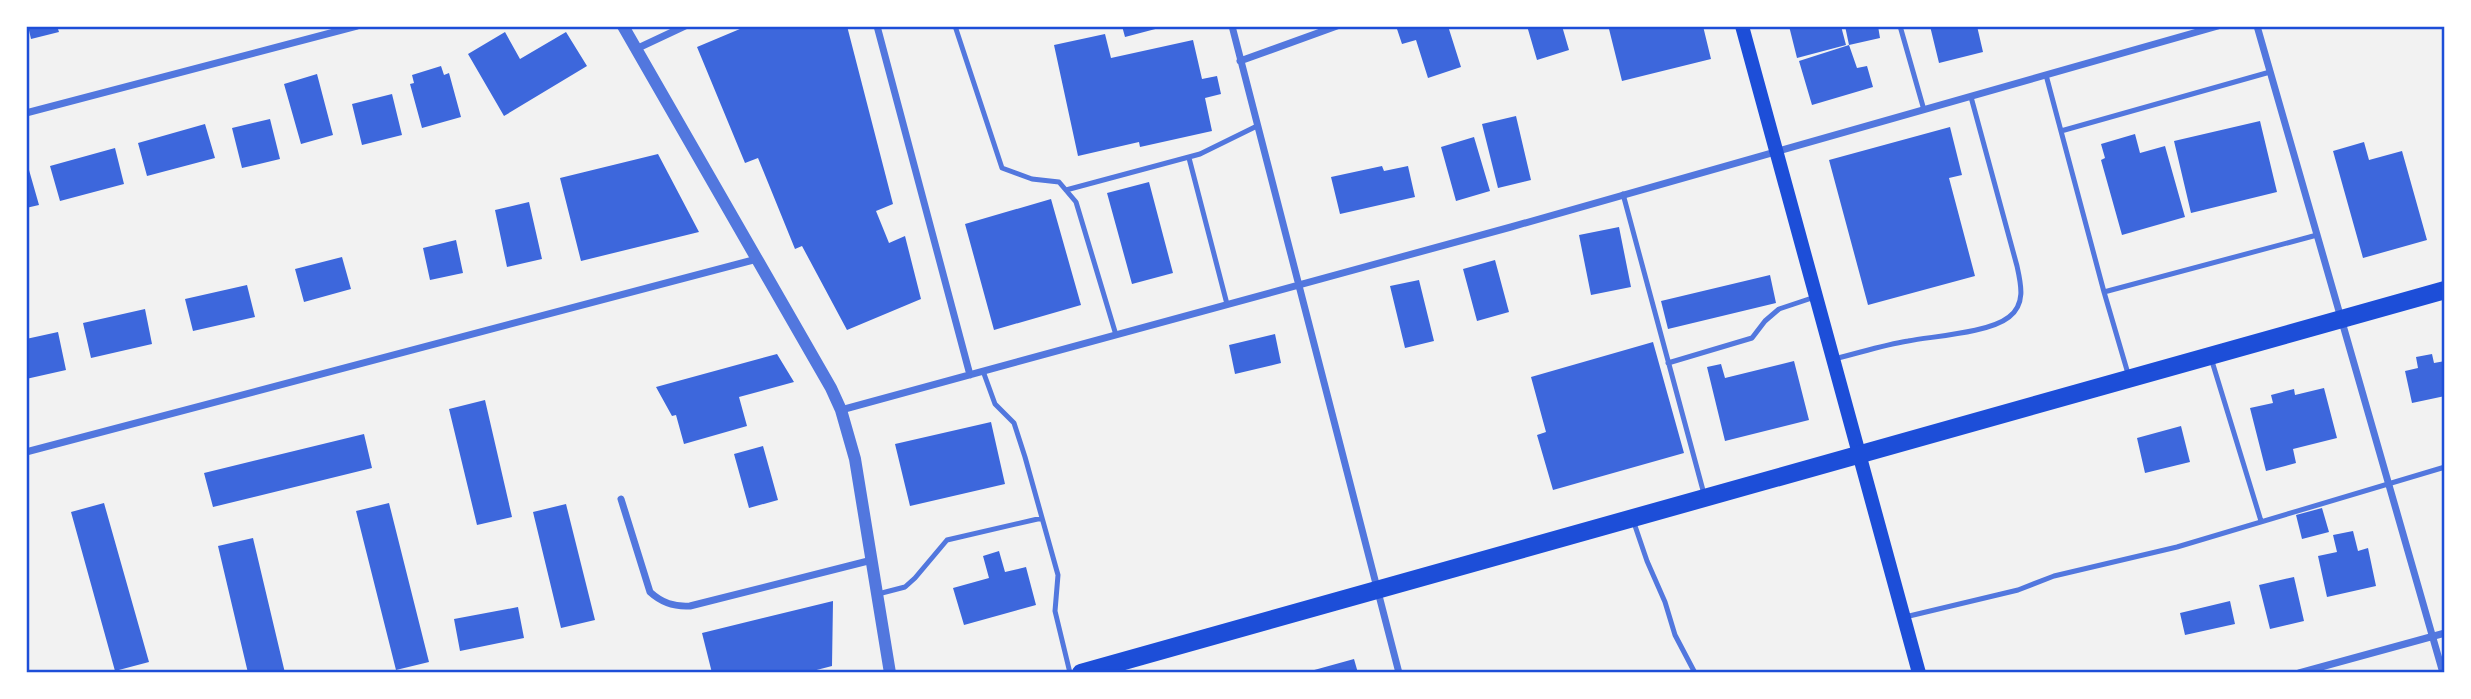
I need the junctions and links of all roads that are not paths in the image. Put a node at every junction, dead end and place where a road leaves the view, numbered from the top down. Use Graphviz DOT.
graph roads {
  1 [pos="358,26"];
  2 [pos="623,26"];
  3 [pos="685,26"];
  4 [pos="877,26"];
  5 [pos="954,26"];
  6 [pos="1232,26"];
  7 [pos="1337,26"];
  8 [pos="1742,26"];
  9 [pos="1900,26"];
  10 [pos="2218,26"];
  11 [pos="2257,26"];
  12 [pos="636,49"];
  13 [pos="1240,61"];
  14 [pos="2270,72"];
  15 [pos="2046,75"];
  16 [pos="1971,97"];
  17 [pos="1924,110"];
  18 [pos="26,113"];
  19 [pos="1256,126"];
  20 [pos="2061,131"];
  21 [pos="1776,150"];
  22 [pos="1189,158"];
  23 [pos="1066,190"];
  24 [pos="1623,194"];
  25 [pos="2317,235"];
  26 [pos="757,260"];
  27 [pos="1297,285"];
  28 [pos="2445,290"];
  29 [pos="2104,292"];
  30 [pos="1816,296"];
  31 [pos="1227,304"];
  32 [pos="2342,318"];
  33 [pos="1116,335"];
  34 [pos="2210,355"];
  35 [pos="1834,359"];
  36 [pos="1668,363"];
  37 [pos="983,371"];
  38 [pos="970,375"];
  39 [pos="2129,378"];
  40 [pos="841,410"];
  41 [pos="26,452"];
  42 [pos="1860,453"];
  43 [pos="2445,467"];
  44 [pos="2390,482"];
  45 [pos="1705,498"];
  46 [pos="621,499"];
  47 [pos="1042,518"];
  48 [pos="1632,518"];
  49 [pos="2261,521"];
  50 [pos="872,560"];
  51 [pos="1377,591"];
  52 [pos="878,594"];
  53 [pos="1904,618"];
  54 [pos="2445,633"];
  55 [pos="2433,636"];
  56 [pos="890,673"];
  57 [pos="1070,673"];
  58 [pos="1081,673"];
  59 [pos="1399,673"];
  60 [pos="1695,673"];
  61 [pos="1919,673"];
  62 [pos="2299,673"];
  63 [pos="2443,673"];
  1 -- 18 [label="street"];
  2 -- 12 [label="street"];
  3 -- 12 [label="street"];
  4 -- 38 [label="street"];
  5 -- 23 [label="lane"];
  6 -- 13 [label="street"];
  7 -- 13 [label="street"];
  8 -- 21 [label="main road"];
  9 -- 17 [label="lane"];
  10 -- 15 [label="street"];
  11 -- 14 [label="street"];
  12 -- 26 [label="street"];
  13 -- 19 [label="street"];
  14 -- 20 [label="lane"];
  14 -- 25 [label="street"];
  15 -- 16 [label="street"];
  15 -- 20 [label="lane"];
  16 -- 17 [label="street"];
  16 -- 35 [label="lane"];
  17 -- 21 [label="street"];
  19 -- 22 [label="lane"];
  19 -- 27 [label="street"];
  20 -- 29 [label="lane"];
  21 -- 24 [label="street"];
  21 -- 30 [label="main road"];
  22 -- 23 [label="lane"];
  22 -- 31 [label="lane"];
  23 -- 33 [label="lane"];
  24 -- 27 [label="street"];
  24 -- 36 [label="lane"];
  25 -- 29 [label="lane"];
  25 -- 32 [label="street"];
  26 -- 40 [label="street"];
  26 -- 41 [label="street"];
  27 -- 31 [label="street"];
  27 -- 51 [label="street"];
  28 -- 32 [label="main road"];
  29 -- 39 [label="lane"];
  30 -- 35 [label="main road"];
  30 -- 36 [label="lane"];
  31 -- 33 [label="street"];
  32 -- 34 [label="main road"];
  32 -- 44 [label="street"];
  33 -- 37 [label="street"];
  34 -- 39 [label="main road"];
  34 -- 49 [label="lane"];
  35 -- 42 [label="main road"];
  36 -- 45 [label="lane"];
  37 -- 38 [label="street"];
  37 -- 47 [label="lane"];
  38 -- 40 [label="street"];
  39 -- 42 [label="main road"];
  40 -- 50 [label="street"];
  42 -- 45 [label="main road"];
  42 -- 53 [label="main road"];
  43 -- 44 [label="lane"];
  44 -- 49 [label="lane"];
  44 -- 55 [label="street"];
  45 -- 48 [label="main road"];
  46 -- 50 [label="street"];
  47 -- 52 [label="lane"];
  47 -- 57 [label="lane"];
  48 -- 51 [label="main road"];
  48 -- 60 [label="lane"];
  49 -- 53 [label="lane"];
  50 -- 52 [label="street"];
  51 -- 58 [label="main road"];
  51 -- 59 [label="street"];
  52 -- 56 [label="street"];
  53 -- 61 [label="main road"];
  54 -- 55 [label="street"];
  55 -- 62 [label="street"];
  55 -- 63 [label="street"];
}
